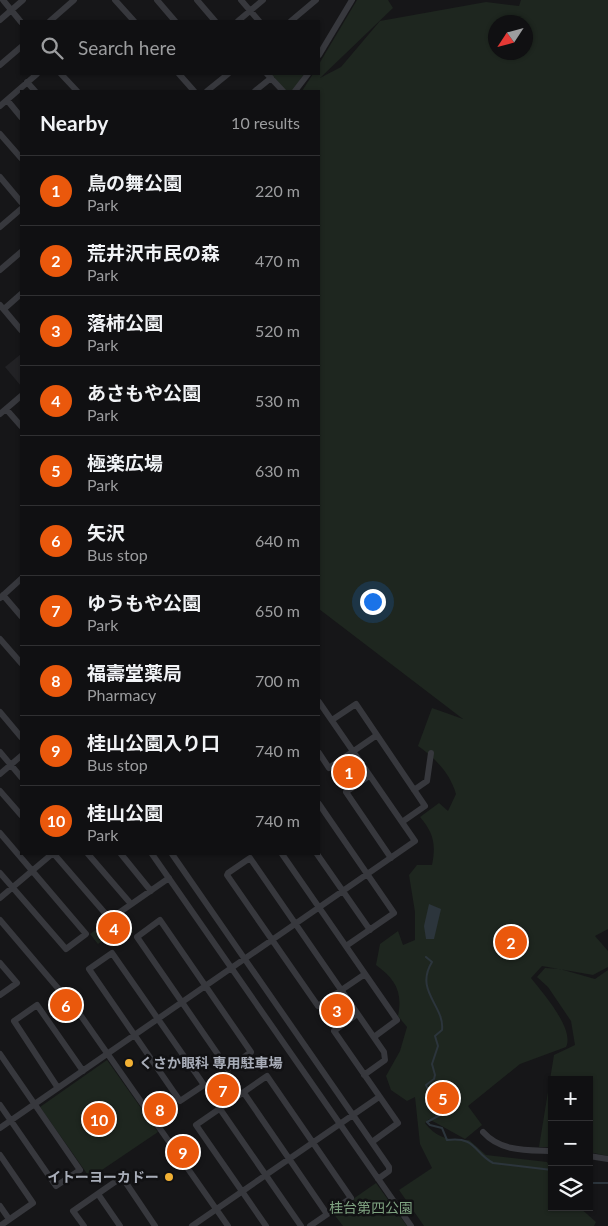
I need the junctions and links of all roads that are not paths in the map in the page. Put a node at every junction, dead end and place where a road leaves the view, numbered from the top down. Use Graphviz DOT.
graph roads {
  1 [pos="3,0"];
  2 [pos="23,0"];
  3 [pos="74,0"];
  4 [pos="157,0"];
  5 [pos="197,0"];
  6 [pos="241,0"];
  7 [pos="263,0"];
  8 [pos="316,0"];
  9 [pos="352,0"];
  10 [pos="120,2"];
  11 [pos="11,10"];
  12 [pos="250,11"];
  13 [pos="299,19"];
  14 [pos="0,20"];
  15 [pos="51,20"];
  16 [pos="133,20"];
  17 [pos="174,20"];
  18 [pos="215,20"];
  19 [pos="239,20"];
  20 [pos="258,20"];
  21 [pos="20,21"];
  22 [pos="321,44"];
  23 [pos="20,48"];
  24 [pos="0,65"];
  25 [pos="36,75"];
  26 [pos="63,75"];
  27 [pos="180,75"];
  28 [pos="227,75"];
  29 [pos="307,75"];
  30 [pos="269,76"];
  31 [pos="27,82"];
  32 [pos="34,90"];
  33 [pos="75,90"];
  34 [pos="193,90"];
  35 [pos="208,90"];
  36 [pos="256,90"];
  37 [pos="282,90"];
  38 [pos="296,90"];
  39 [pos="7,100"];
  40 [pos="0,106"];
  41 [pos="20,116"];
  42 [pos="0,134"];
  43 [pos="20,157"];
  44 [pos="0,177"];
  45 [pos="20,201"];
  46 [pos="20,210"];
  47 [pos="1,224"];
  48 [pos="20,253"];
  49 [pos="0,270"];
  50 [pos="20,295"];
  51 [pos="2,307"];
  52 [pos="20,329"];
  53 [pos="20,397"];
  54 [pos="6,409"];
  55 [pos="0,414"];
  56 [pos="20,425"];
  57 [pos="20,580"];
  58 [pos="2,596"];
  59 [pos="20,615"];
  60 [pos="0,639"];
  61 [pos="20,660"];
  62 [pos="320,703"];
  63 [pos="0,712"];
  64 [pos="332,720"];
  65 [pos="377,735"];
  66 [pos="20,736"];
  67 [pos="0,752"];
  68 [pos="353,752"];
  69 [pos="431,753"];
  70 [pos="320,754"];
  71 [pos="20,757"];
  72 [pos="11,765"];
  73 [pos="0,774"];
  74 [pos="20,776"];
  75 [pos="369,776"];
  76 [pos="0,790"];
  77 [pos="414,790"];
  78 [pos="320,805"];
  79 [pos="20,814"];
  80 [pos="402,822"];
  81 [pos="0,833"];
  82 [pos="52,855"];
  83 [pos="54,855"];
  84 [pos="89,855"];
  85 [pos="122,855"];
  86 [pos="153,855"];
  87 [pos="173,855"];
  88 [pos="283,855"];
  89 [pos="318,855"];
  90 [pos="391,858"];
  91 [pos="32,870"];
  92 [pos="0,873"];
  93 [pos="367,874"];
  94 [pos="170,878"];
  95 [pos="12,888"];
  96 [pos="151,891"];
  97 [pos="343,892"];
  98 [pos="0,898"];
  99 [pos="131,904"];
  100 [pos="319,908"];
  101 [pos="0,920"];
  102 [pos="296,924"];
  103 [pos="370,930"];
  104 [pos="272,941"];
  105 [pos="346,946"];
  106 [pos="246,959"];
  107 [pos="0,963"];
  108 [pos="232,968"];
  109 [pos="365,974"];
  110 [pos="206,986"];
  111 [pos="341,990"];
  112 [pos="0,995"];
  113 [pos="182,1003"];
  114 [pos="357,1014"];
  115 [pos="158,1019"];
  116 [pos="135,1035"];
  117 [pos="374,1037"];
  118 [pos="0,1054"];
  119 [pos="108,1054"];
  120 [pos="83,1071"];
  121 [pos="364,1075"];
  122 [pos="58,1088"];
  123 [pos="244,1092"];
  124 [pos="379,1096"];
  125 [pos="35,1104"];
  126 [pos="0,1105"];
  127 [pos="220,1109"];
  128 [pos="353,1115"];
  129 [pos="11,1120"];
  130 [pos="339,1125"];
  131 [pos="0,1128"];
  132 [pos="483,1132"];
  133 [pos="314,1142"];
  134 [pos="372,1142"];
  135 [pos="548,1151"];
  136 [pos="0,1155"];
  137 [pos="593,1157"];
  138 [pos="290,1159"];
  139 [pos="608,1159"];
  140 [pos="266,1176"];
  141 [pos="378,1179"];
  142 [pos="242,1192"];
  143 [pos="98,1194"];
  144 [pos="0,1206"];
  145 [pos="216,1209"];
  146 [pos="327,1214"];
  147 [pos="9,1219"];
  148 [pos="0,1226"];
  149 [pos="84,1226"];
  150 [pos="120,1226"];
  151 [pos="155,1226"];
  152 [pos="192,1226"];
  153 [pos="228,1226"];
  154 [pos="266,1226"];
  155 [pos="301,1226"];
  156 [pos="310,1226"];
  157 [pos="411,1226"];
  1 -- 11 [label="street"];
  2 -- 11 [label="street"];
  3 -- 15 [label="street"];
  4 -- 17 [label="street"];
  5 -- 18 [label="street"];
  6 -- 12 [label="street"];
  7 -- 12 [label="street"];
  8 -- 13 [label="street"];
  9 -- 22 [label="street"];
  10 -- 16 [label="street"];
  11 -- 14 [label="street"];
  11 -- 21 [label="street"];
  12 -- 19 [label="street"];
  12 -- 20 [label="street"];
  23 -- 24 [label="street"];
  25 -- 31 [label="street"];
  26 -- 33 [label="street"];
  27 -- 34 [label="street"];
  28 -- 35 [label="street"];
  29 -- 38 [label="street"];
  30 -- 36 [label="street"];
  30 -- 37 [label="street"];
  31 -- 32 [label="street"];
  31 -- 39 [label="street"];
  39 -- 40 [label="street"];
  39 -- 41 [label="street"];
  42 -- 43 [label="street"];
  44 -- 45 [label="street"];
  46 -- 47 [label="street"];
  48 -- 49 [label="street"];
  50 -- 51 [label="street"];
  51 -- 52 [label="street"];
  53 -- 54 [label="street"];
  54 -- 55 [label="street"];
  54 -- 56 [label="street"];
  57 -- 58 [label="street"];
  58 -- 59 [label="street"];
  60 -- 61 [label="street"];
  62 -- 64 [label="street"];
  63 -- 66 [label="street"];
  64 -- 65 [label="street"];
  64 -- 68 [label="street"];
  65 -- 68 [label="street"];
  65 -- 77 [label="street"];
  67 -- 72 [label="street"];
  68 -- 70 [label="street"];
  68 -- 75 [label="street"];
  69 -- 77 [label="street"];
  71 -- 72 [label="street"];
  72 -- 73 [label="street"];
  72 -- 74 [label="street"];
  75 -- 80 [label="street"];
  75 -- 90 [label="street"];
  76 -- 79 [label="street"];
  77 -- 80 [label="street"];
  78 -- 93 [label="street"];
  80 -- 90 [label="street"];
  81 -- 91 [label="street"];
  82 -- 91 [label="street"];
  83 -- 99 [label="street"];
  84 -- 99 [label="street"];
  85 -- 96 [label="street"];
  86 -- 94 [label="street"];
  87 -- 106 [label="street"];
  88 -- 100 [label="street"];
  89 -- 97 [label="street"];
  90 -- 93 [label="street"];
  91 -- 95 [label="street"];
  91 -- 95 [label="street"];
  92 -- 95 [label="street"];
  93 -- 97 [label="street"];
  93 -- 103 [label="street"];
  94 -- 96 [label="street"];
  94 -- 108 [label="street"];
  95 -- 98 [label="street"];
  96 -- 99 [label="street"];
  97 -- 100 [label="street"];
  97 -- 103 [label="street"];
  100 -- 102 [label="street"];
  100 -- 105 [label="street"];
  101 -- 119 [label="street"];
  102 -- 104 [label="street"];
  102 -- 104 [label="street"];
  102 -- 111 [label="street"];
  103 -- 105 [label="street"];
  104 -- 106 [label="street"];
  104 -- 111 [label="street"];
  105 -- 109 [label="street"];
  106 -- 108 [label="street"];
  106 -- 128 [label="street"];
  107 -- 112 [label="street"];
  108 -- 110 [label="street"];
  108 -- 130 [label="street"];
  109 -- 111 [label="street"];
  109 -- 117 [label="street"];
  110 -- 113 [label="street"];
  110 -- 113 [label="street"];
  110 -- 113 [label="street"];
  111 -- 114 [label="street"];
  113 -- 115 [label="street"];
  114 -- 117 [label="street"];
  114 -- 121 [label="street"];
  115 -- 116 [label="street"];
  115 -- 116 [label="street"];
  115 -- 116 [label="street"];
  116 -- 119 [label="street"];
  117 -- 121 [label="street"];
  118 -- 125 [label="street"];
  119 -- 120 [label="street"];
  119 -- 145 [label="street"];
  120 -- 122 [label="street"];
  120 -- 122 [label="street"];
  121 -- 124 [label="street"];
  122 -- 125 [label="street"];
  123 -- 127 [label="street"];
  123 -- 133 [label="street"];
  123 -- 138 [label="street"];
  124 -- 128 [label="street"];
  124 -- 134 [label="street"];
  125 -- 129 [label="street"];
  125 -- 129 [label="street"];
  126 -- 129 [label="street"];
  127 -- 140 [label="street"];
  127 -- 142 [label="street"];
  128 -- 130 [label="street"];
  128 -- 134 [label="street"];
  129 -- 131 [label="street"];
  130 -- 133 [label="street"];
  130 -- 141 [label="street"];
  132 -- 135 [label="street"];
  133 -- 138 [label="street"];
  133 -- 146 [label="street"];
  134 -- 141 [label="street"];
  136 -- 147 [label="street"];
  137 -- 139 [label="street"];
  138 -- 140 [label="street"];
  138 -- 146 [label="street"];
  140 -- 142 [label="street"];
  140 -- 155 [label="street"];
  141 -- 157 [label="street"];
  142 -- 145 [label="street"];
  142 -- 154 [label="street"];
  143 -- 149 [label="street"];
  143 -- 150 [label="street"];
  143 -- 151 [label="street"];
  144 -- 147 [label="street"];
  145 -- 152 [label="street"];
  145 -- 153 [label="street"];
  146 -- 156 [label="street"];
  147 -- 148 [label="street"];
}
